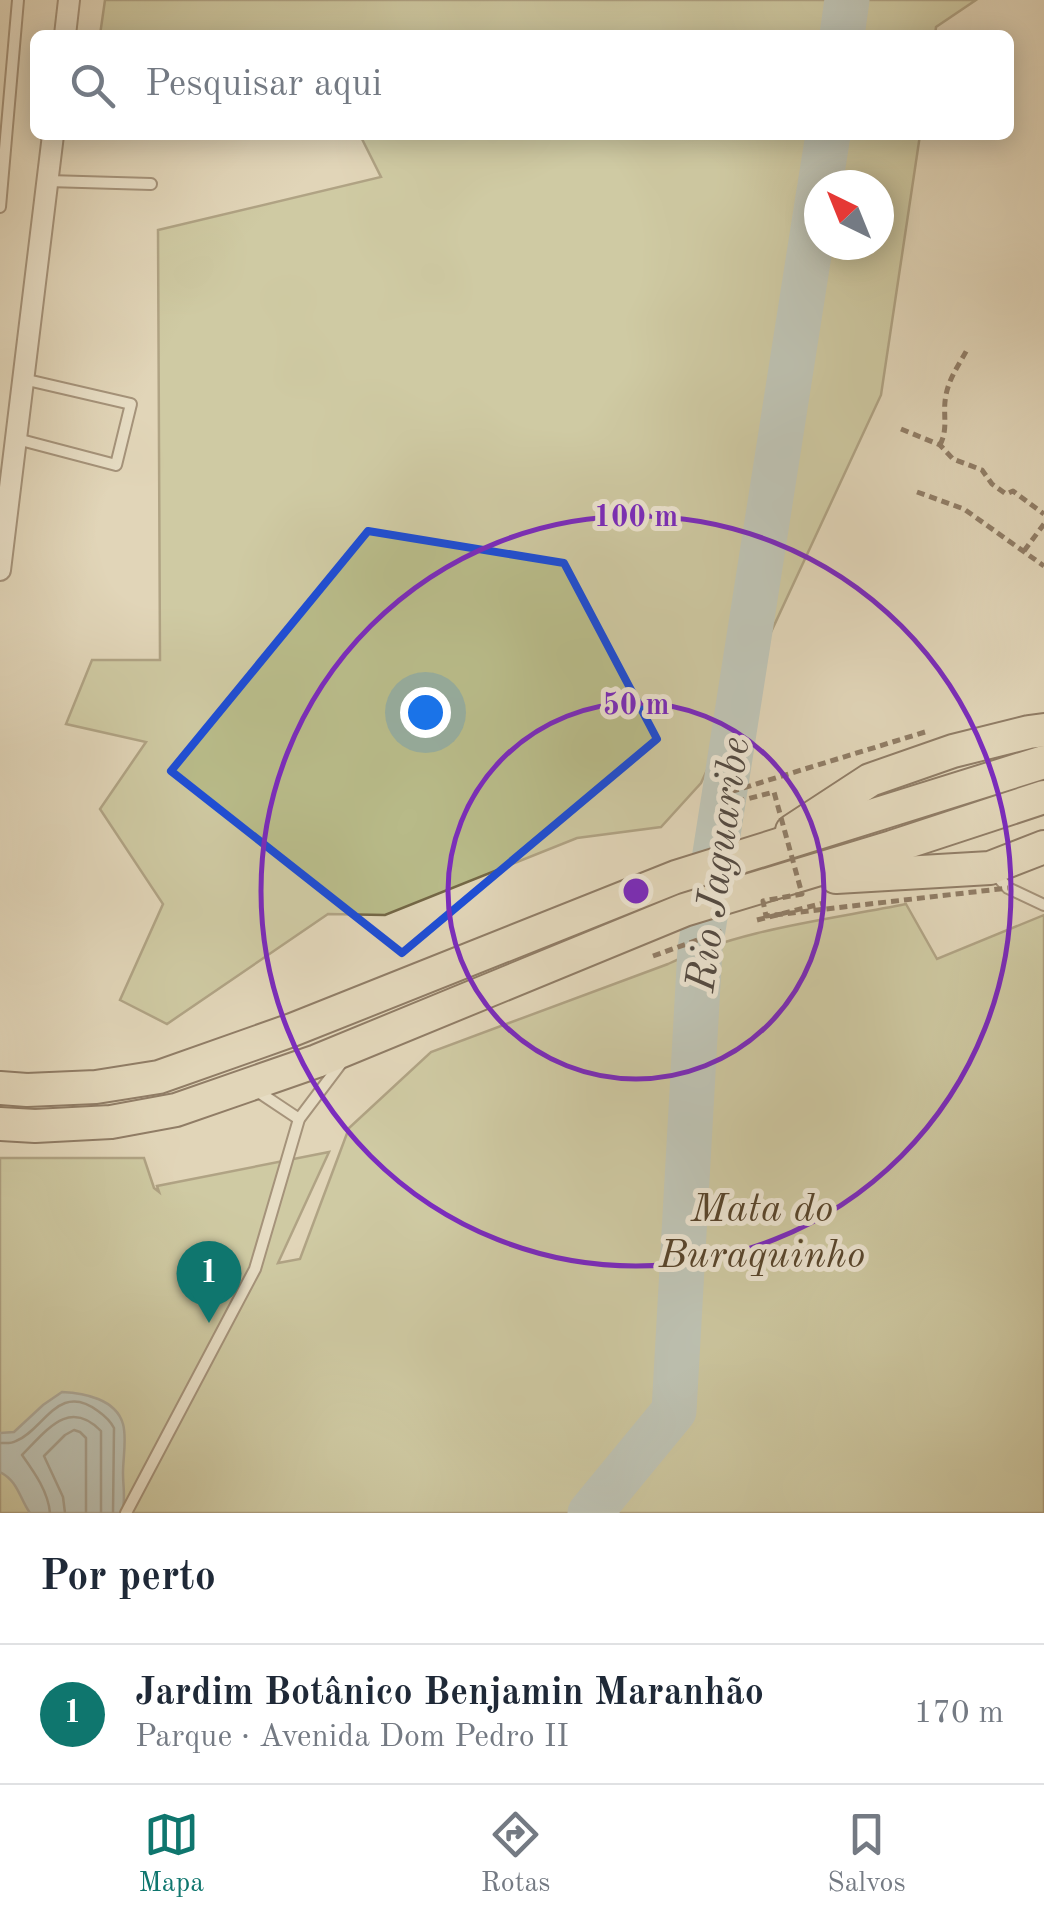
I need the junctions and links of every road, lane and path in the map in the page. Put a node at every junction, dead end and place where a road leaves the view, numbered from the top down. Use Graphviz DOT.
graph roads {
  1 [pos="18,0"];
  2 [pos="69,0"];
  3 [pos="65,30"];
  4 [pos="6,81"];
  5 [pos="51,140"];
  6 [pos="47,181"];
  7 [pos="151,184"];
  8 [pos="0,207"];
  9 [pos="968,348"];
  10 [pos="23,379"];
  11 [pos="901,429"];
  12 [pos="16,438"];
  13 [pos="940,445"];
  14 [pos="917,492"];
  15 [pos="1044,514"];
  16 [pos="1044,524"];
  17 [pos="1024,550"];
  18 [pos="1044,566"];
  19 [pos="0,570"];
  20 [pos="1044,730"];
  21 [pos="925,732"];
  22 [pos="1044,762"];
  23 [pos="1044,798"];
  24 [pos="1044,847"];
  25 [pos="768,848"];
  26 [pos="998,878"];
  27 [pos="776,881"];
  28 [pos="1044,905"];
  29 [pos="354,1046"];
  30 [pos="249,1085"];
  31 [pos="0,1088"];
  32 [pos="300,1119"];
  33 [pos="0,1124"];
  34 [pos="126,1513"];
  1 -- 4 [label="lane"];
  2 -- 3 [label="street"];
  4 -- 8 [label="lane"];
  5 -- 6 [label="street"];
  6 -- 7 [label="lane"];
  6 -- 10 [label="street"];
  9 -- 13 [label="path"];
  10 -- 12 [label="street"];
  10 -- 12 [label="lane"];
  11 -- 13 [label="path"];
  12 -- 19 [label="street"];
  13 -- 15 [label="path"];
  14 -- 17 [label="path"];
  16 -- 17 [label="path"];
  17 -- 18 [label="path"];
  20 -- 25 [label="main road"];
  21 -- 26 [label="path, bridge"];
  22 -- 25 [label="main road"];
  23 -- 27 [label="main road"];
  24 -- 26 [label="main road"];
  25 -- 31 [label="main road"];
  26 -- 27 [label="main road"];
  26 -- 28 [label="lane"];
  27 -- 29 [label="main road"];
  29 -- 30 [label="main road"];
  29 -- 32 [label="lane"];
  30 -- 32 [label="lane"];
  30 -- 33 [label="main road"];
  32 -- 34 [label="lane"];
}
